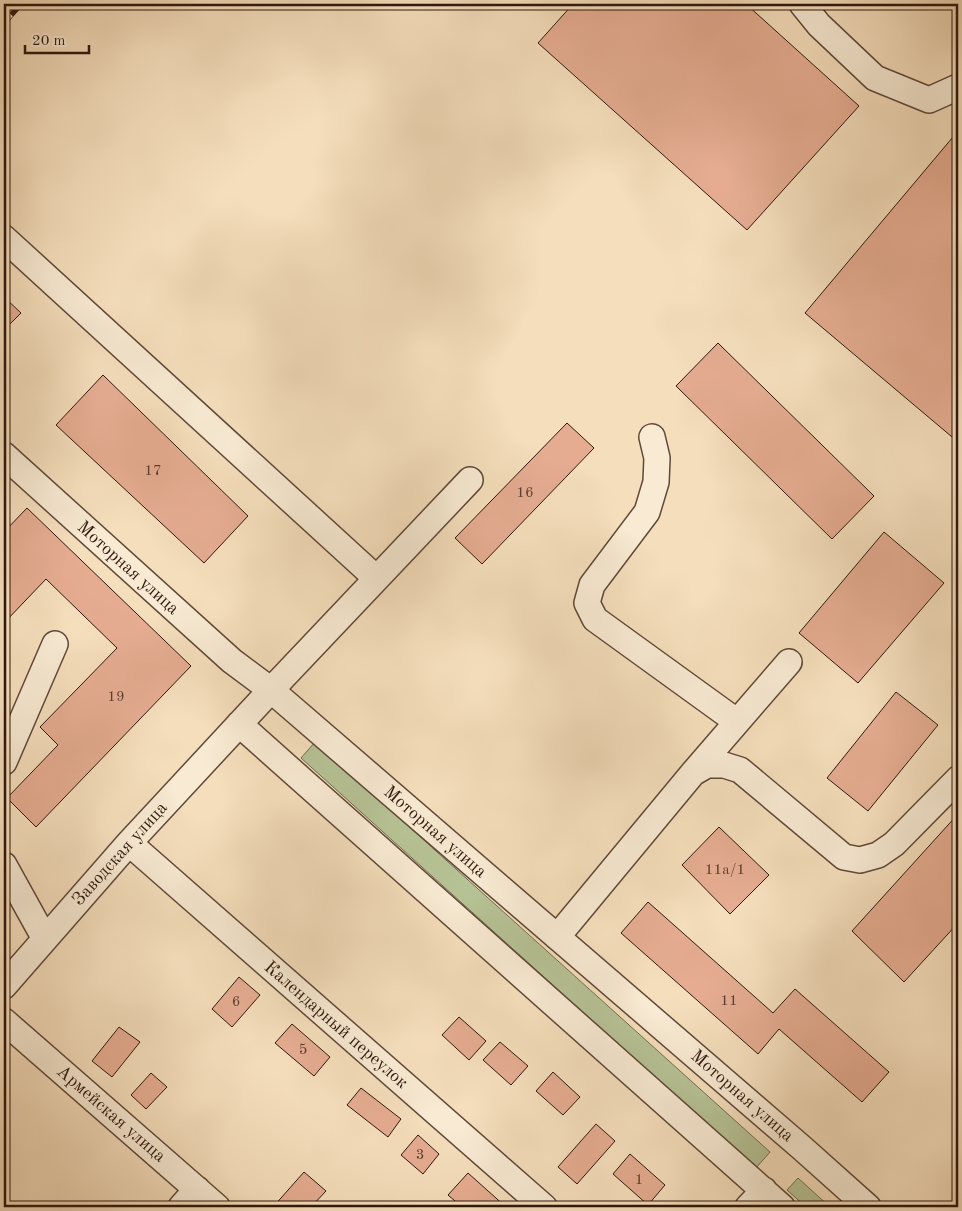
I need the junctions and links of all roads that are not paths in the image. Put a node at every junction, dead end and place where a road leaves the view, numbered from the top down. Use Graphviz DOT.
graph roads {
  1 [pos="802,4"];
  2 [pos="958,87"];
  3 [pos="4,238"];
  4 [pos="652,437"];
  5 [pos="4,455"];
  6 [pos="470,480"];
  7 [pos="376,578"];
  8 [pos="55,644"];
  9 [pos="789,662"];
  10 [pos="271,690"];
  11 [pos="736,721"];
  12 [pos="239,724"];
  13 [pos="4,762"];
  14 [pos="692,773"];
  15 [pos="958,779"];
  16 [pos="129,843"];
  17 [pos="4,865"];
  18 [pos="557,937"];
  19 [pos="45,939"];
  20 [pos="4,986"];
  21 [pos="4,1021"];
  22 [pos="189,1198"];
  23 [pos="756,1199"];
  24 [pos="217,1207"];
  25 [pos="544,1207"];
  26 [pos="782,1207"];
  27 [pos="868,1207"];
  1 -- 2 [label="street"];
  3 -- 7 [label="street"];
  4 -- 11 [label="street"];
  5 -- 10 [label="street, Моторная улица"];
  6 -- 7 [label="street, Заводская улица"];
  7 -- 10 [label="street, Заводская улица"];
  8 -- 13 [label="street"];
  9 -- 11 [label="street"];
  10 -- 12 [label="street, Заводская улица"];
  10 -- 18 [label="street, Моторная улица"];
  11 -- 14 [label="street"];
  12 -- 16 [label="street, Заводская улица"];
  12 -- 23 [label="street"];
  14 -- 15 [label="street"];
  14 -- 18 [label="street"];
  16 -- 19 [label="street, Заводская улица"];
  16 -- 25 [label="street, Календарный переулок"];
  17 -- 19 [label="street"];
  18 -- 27 [label="street, Моторная улица"];
  19 -- 20 [label="street, Заводская улица"];
  21 -- 22 [label="street, Армейская улица"];
  22 -- 24 [label="street, Армейская улица"];
  23 -- 26 [label="street"];
}
